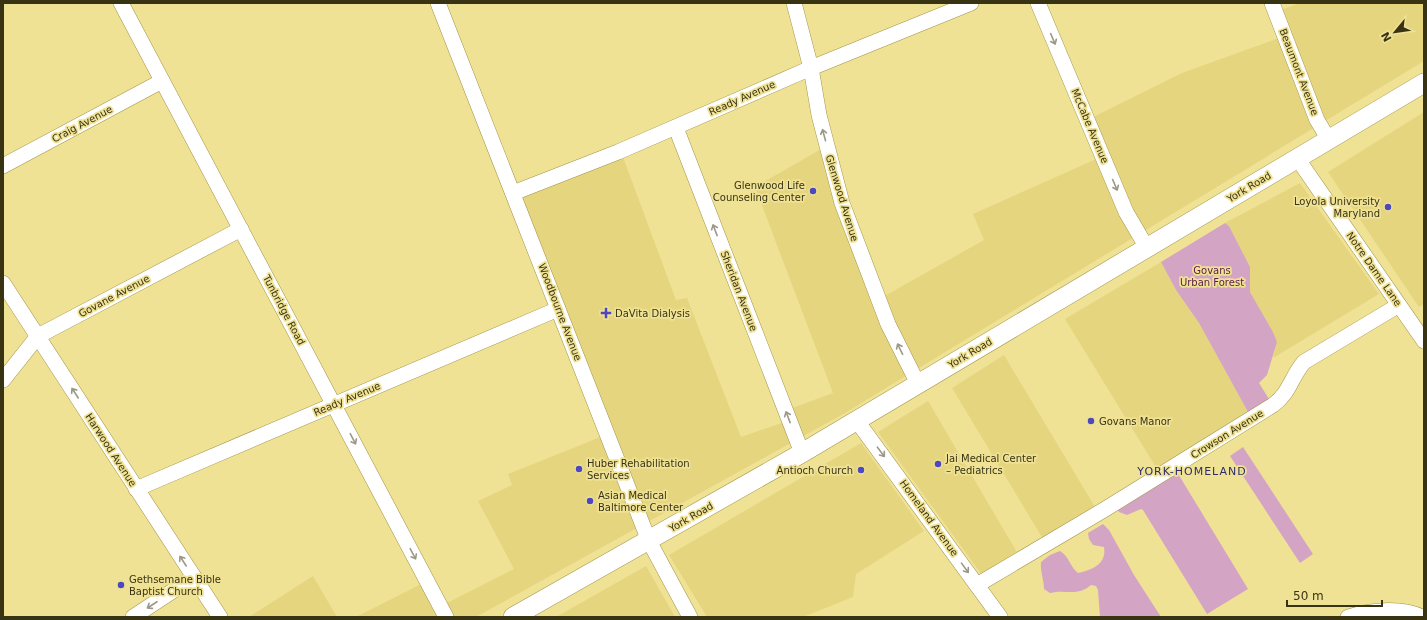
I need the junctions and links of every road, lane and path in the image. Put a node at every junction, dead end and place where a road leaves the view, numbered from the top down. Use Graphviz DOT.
graph roads {
  1 [pos="121,3"];
  2 [pos="438,3"];
  3 [pos="794,3"];
  4 [pos="971,3"];
  5 [pos="1038,3"];
  6 [pos="1272,3"];
  7 [pos="811,68"];
  8 [pos="162,81"];
  9 [pos="1424,83"];
  10 [pos="676,128"];
  11 [pos="1329,140"];
  12 [pos="1297,158"];
  13 [pos="3,166"];
  14 [pos="513,193"];
  15 [pos="241,229"];
  16 [pos="1147,248"];
  17 [pos="3,283"];
  18 [pos="1399,305"];
  19 [pos="558,309"];
  20 [pos="38,336"];
  21 [pos="1424,341"];
  22 [pos="3,380"];
  23 [pos="918,384"];
  24 [pos="335,404"];
  25 [pos="857,420"];
  26 [pos="802,453"];
  27 [pos="136,489"];
  28 [pos="649,541"];
  29 [pos="194,577"];
  30 [pos="977,585"];
  31 [pos="1422,616"];
  32 [pos="133,617"];
  33 [pos="220,617"];
  34 [pos="446,617"];
  35 [pos="513,617"];
  36 [pos="690,617"];
  37 [pos="1000,617"];
  38 [pos="1348,617"];
  1 -- 8 [label="street, Tunbridge Road"];
  2 -- 14 [label="street, Woodbourne Avenue"];
  3 -- 7 [label="street, Glenwood Avenue"];
  4 -- 7 [label="street, Ready Avenue"];
  5 -- 16 [label="street, McCabe Avenue, one-way"];
  6 -- 11 [label="street, Beaumont Avenue"];
  7 -- 10 [label="street, Ready Avenue"];
  23 -- 7 [label="street, Glenwood Avenue, one-way"];
  8 -- 13 [label="street, Craig Avenue"];
  8 -- 15 [label="street, Tunbridge Road"];
  9 -- 11 [label="main road, York Road"];
  10 -- 14 [label="street, Ready Avenue"];
  26 -- 10 [label="street, Sheridan Avenue, one-way"];
  11 -- 12 [label="main road, York Road"];
  12 -- 16 [label="main road, York Road"];
  12 -- 18 [label="street, Notre Dame Lane"];
  14 -- 19 [label="street, Woodbourne Avenue"];
  15 -- 20 [label="street, Govane Avenue"];
  15 -- 24 [label="street, Tunbridge Road"];
  16 -- 23 [label="main road, York Road"];
  17 -- 20 [label="street, Harwood Avenue"];
  18 -- 21 [label="street, Notre Dame Lane"];
  18 -- 30 [label="street, Crowson Avenue"];
  19 -- 24 [label="street, Ready Avenue"];
  19 -- 28 [label="street, Woodbourne Avenue"];
  20 -- 22 [label="street, Govane Avenue"];
  27 -- 20 [label="street, Harwood Avenue, one-way"];
  23 -- 25 [label="main road, York Road"];
  24 -- 27 [label="street, Ready Avenue"];
  24 -- 34 [label="street, Tunbridge Road, one-way"];
  25 -- 26 [label="main road, York Road"];
  25 -- 30 [label="street, Homeland Avenue, one-way"];
  26 -- 28 [label="main road, York Road"];
  29 -- 27 [label="street, Harwood Avenue, one-way"];
  28 -- 35 [label="main road, York Road"];
  28 -- 36 [label="street, Woodbourne Avenue"];
  29 -- 32 [label="street, one-way"];
  29 -- 33 [label="street, Harwood Avenue"];
  30 -- 37 [label="street, Homeland Avenue"];
  31 -- 38 [label="street"];
}
